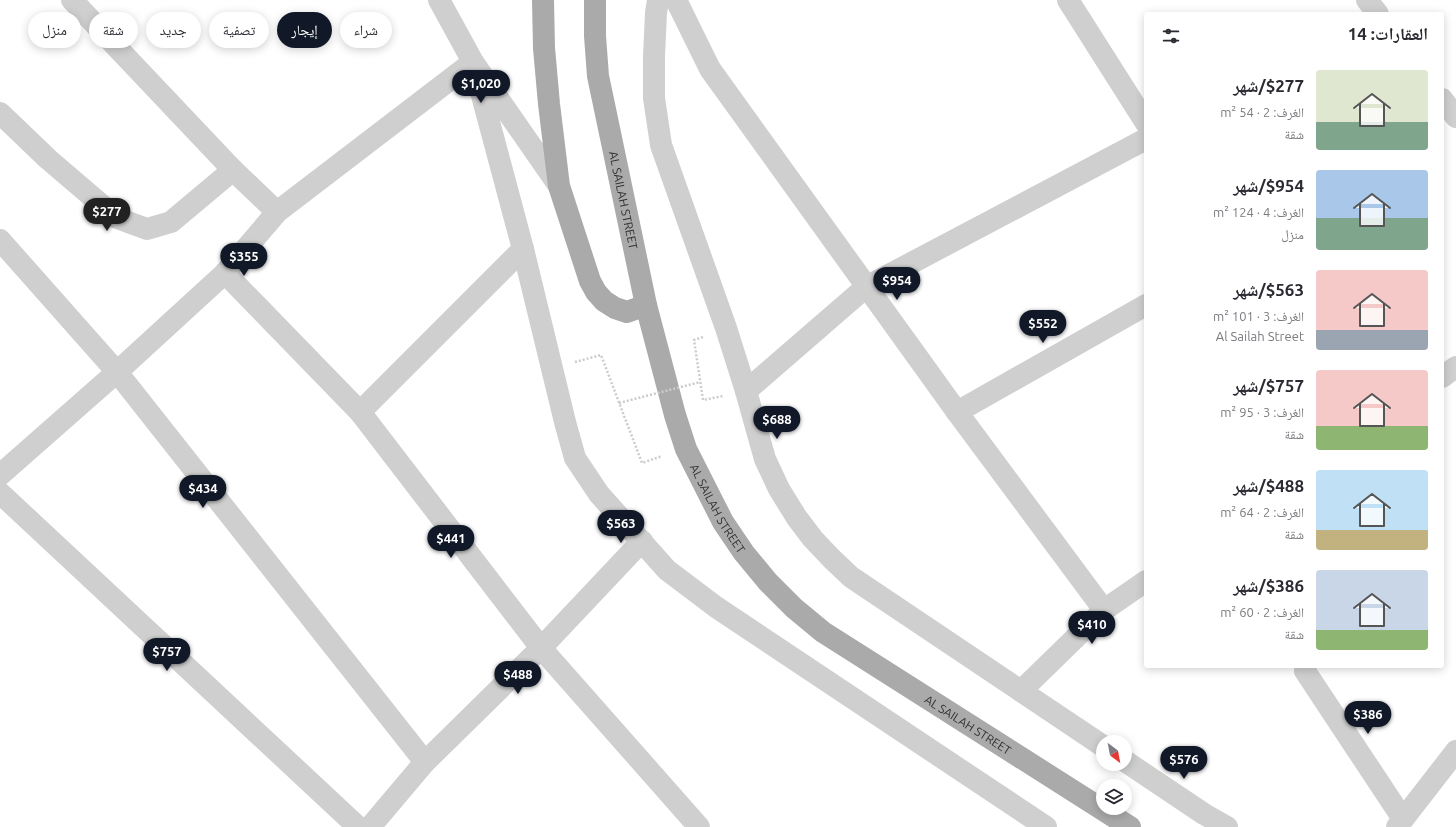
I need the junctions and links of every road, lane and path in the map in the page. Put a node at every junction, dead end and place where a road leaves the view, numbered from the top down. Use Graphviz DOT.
graph roads {
  1 [pos="72,0"];
  2 [pos="439,0"];
  3 [pos="543,0"];
  4 [pos="595,0"];
  5 [pos="658,0"];
  6 [pos="676,0"];
  7 [pos="1068,0"];
  8 [pos="1367,0"];
  9 [pos="1376,12"];
  10 [pos="472,62"];
  11 [pos="1444,102"];
  12 [pos="0,113"];
  13 [pos="1456,117"];
  14 [pos="1144,120"];
  15 [pos="1144,140"];
  16 [pos="233,170"];
  17 [pos="559,186"];
  18 [pos="277,212"];
  19 [pos="0,240"];
  20 [pos="523,249"];
  21 [pos="225,273"];
  22 [pos="866,287"];
  23 [pos="646,305"];
  24 [pos="1144,306"];
  25 [pos="694,340"];
  26 [pos="601,355"];
  27 [pos="1456,367"];
  28 [pos="117,372"];
  29 [pos="1444,376"];
  30 [pos="700,382"];
  31 [pos="746,391"];
  32 [pos="703,400"];
  33 [pos="619,403"];
  34 [pos="360,412"];
  35 [pos="957,412"];
  36 [pos="642,463"];
  37 [pos="0,475"];
  38 [pos="0,492"];
  39 [pos="642,541"];
  40 [pos="1144,581"];
  41 [pos="1104,610"];
  42 [pos="541,648"];
  43 [pos="1305,671"];
  44 [pos="1021,691"];
  45 [pos="1096,741"];
  46 [pos="1456,751"];
  47 [pos="425,762"];
  48 [pos="1132,766"];
  49 [pos="1400,823"];
  50 [pos="358,827"];
  51 [pos="370,827"];
  52 [pos="699,827"];
  53 [pos="1046,827"];
  54 [pos="1130,827"];
  55 [pos="1227,827"];
  1 -- 16 [label="street"];
  2 -- 10 [label="street"];
  3 -- 17 [label="main road"];
  4 -- 23 [label="main road, AL SAILAH STREET"];
  5 -- 31 [label="street"];
  6 -- 22 [label="street"];
  7 -- 14 [label="street"];
  8 -- 9 [label="street"];
  10 -- 17 [label="street"];
  10 -- 18 [label="street"];
  10 -- 20 [label="street"];
  11 -- 13 [label="street"];
  12 -- 16 [label="street"];
  15 -- 22 [label="street"];
  16 -- 18 [label="street"];
  17 -- 23 [label="main road"];
  18 -- 21 [label="street"];
  19 -- 28 [label="street"];
  20 -- 34 [label="street"];
  20 -- 39 [label="street"];
  21 -- 28 [label="street"];
  21 -- 34 [label="street"];
  22 -- 31 [label="street"];
  22 -- 35 [label="street"];
  23 -- 54 [label="main road, AL SAILAH STREET"];
  24 -- 35 [label="street"];
  25 -- 30 [label="path"];
  26 -- 33 [label="path"];
  27 -- 29 [label="street"];
  28 -- 37 [label="street"];
  28 -- 47 [label="street"];
  30 -- 32 [label="path"];
  30 -- 33 [label="path, bridge"];
  31 -- 44 [label="street"];
  33 -- 36 [label="path"];
  34 -- 42 [label="street"];
  35 -- 41 [label="street"];
  38 -- 50 [label="street"];
  39 -- 42 [label="street"];
  39 -- 53 [label="street"];
  40 -- 41 [label="street"];
  41 -- 44 [label="street"];
  42 -- 47 [label="street"];
  42 -- 52 [label="street"];
  43 -- 49 [label="street"];
  44 -- 45 [label="street"];
  46 -- 49 [label="street"];
  47 -- 51 [label="street"];
  48 -- 55 [label="street"];
}
